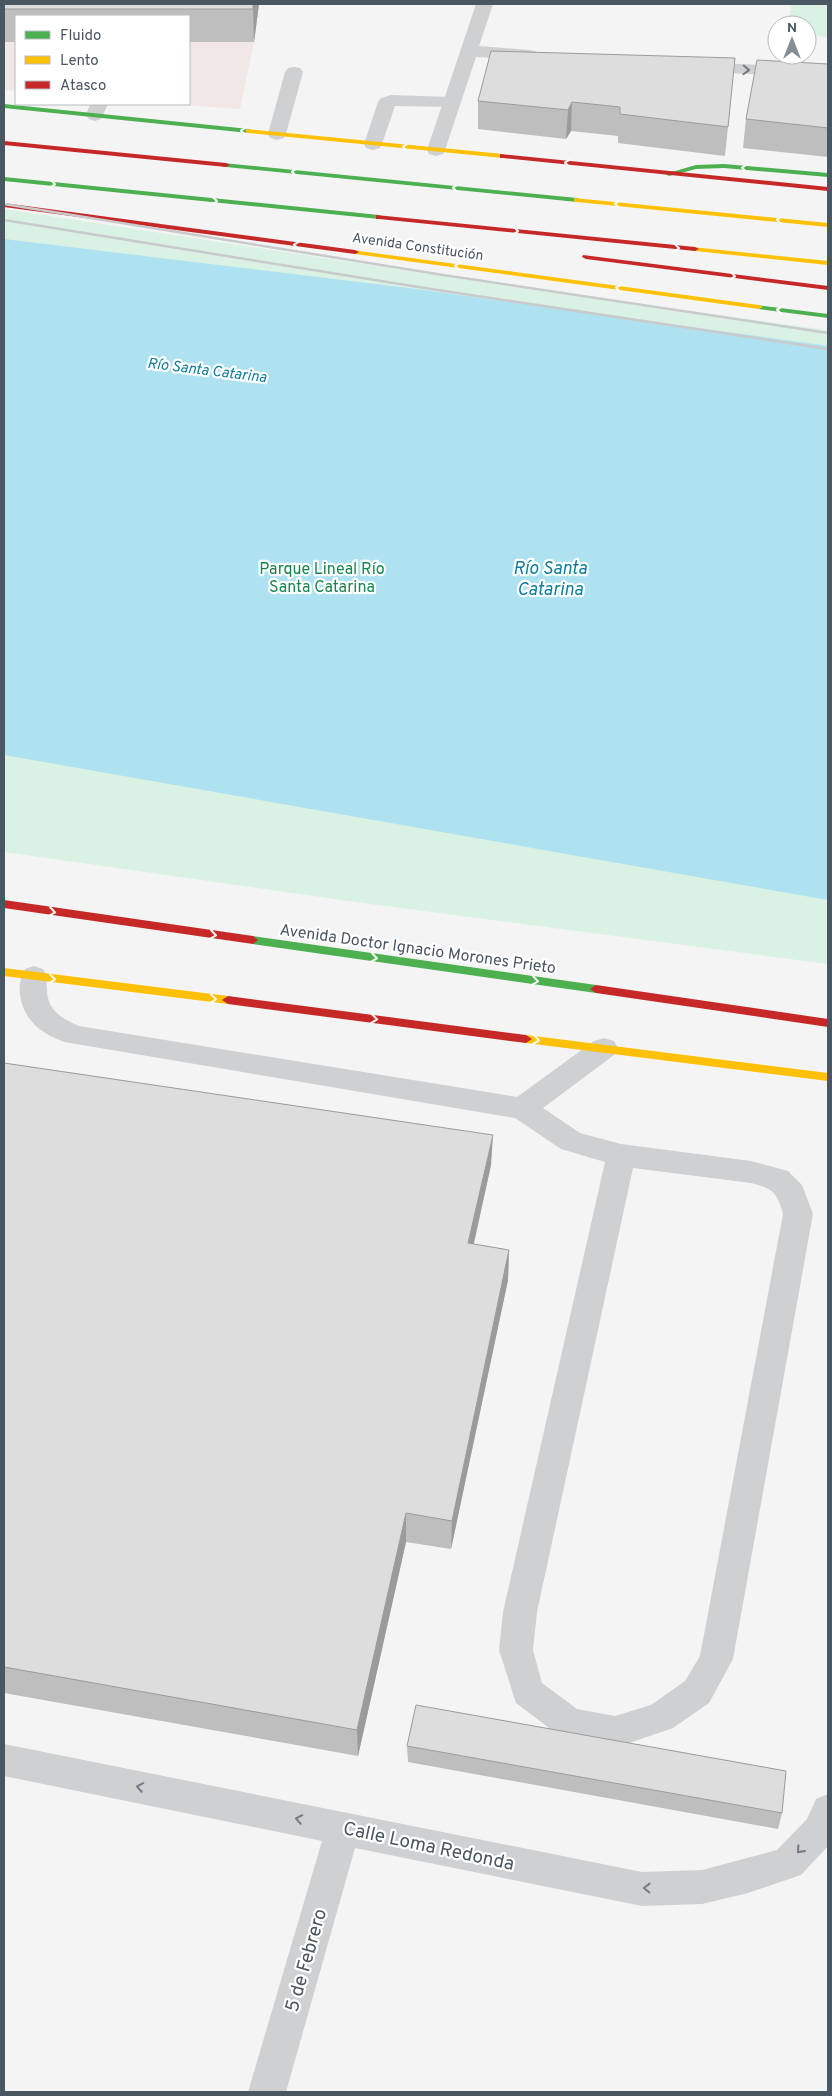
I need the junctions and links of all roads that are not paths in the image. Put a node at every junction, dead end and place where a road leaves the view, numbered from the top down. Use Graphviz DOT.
graph roads {
  1 [pos="484,4"];
  2 [pos="470,51"];
  3 [pos="549,56"];
  4 [pos="678,66"];
  5 [pos="294,72"];
  6 [pos="828,73"];
  7 [pos="451,102"];
  8 [pos="4,106"];
  9 [pos="97,110"];
  10 [pos="277,134"];
  11 [pos="4,143"];
  12 [pos="373,144"];
  13 [pos="436,150"];
  14 [pos="668,174"];
  15 [pos="828,175"];
  16 [pos="4,179"];
  17 [pos="828,189"];
  18 [pos="234,203"];
  19 [pos="4,205"];
  20 [pos="828,225"];
  21 [pos="458,237"];
  22 [pos="574,255"];
  23 [pos="828,264"];
  24 [pos="828,288"];
  25 [pos="828,316"];
  26 [pos="4,904"];
  27 [pos="4,972"];
  28 [pos="34,976"];
  29 [pos="828,1023"];
  30 [pos="604,1048"];
  31 [pos="828,1077"];
  32 [pos="522,1108"];
  33 [pos="621,1155"];
  34 [pos="4,1760"];
  35 [pos="828,1811"];
  36 [pos="343,1828"];
  37 [pos="267,2092"];
  1 -- 2 [label="street"];
  2 -- 3 [label="street"];
  2 -- 7 [label="street"];
  4 -- 6 [label="street, one-way"];
  5 -- 10 [label="street"];
  7 -- 12 [label="street"];
  7 -- 13 [label="street"];
  8 -- 9 [label="main road"];
  10 -- 9 [label="main road, one-way"];
  10 -- 12 [label="main road"];
  20 -- 11 [label="main road, one-way"];
  13 -- 12 [label="main road, one-way"];
  14 -- 13 [label="main road, one-way"];
  15 -- 14 [label="main road, one-way"];
  14 -- 17 [label="main road"];
  16 -- 18 [label="main road, Avenida Constitución, one-way"];
  18 -- 21 [label="main road"];
  18 -- 23 [label="main road, Avenida Constitución, one-way"];
  25 -- 19 [label="main road, Avenida Constitución, one-way"];
  22 -- 24 [label="main road, one-way"];
  26 -- 29 [label="main road, Avenida Doctor Ignacio Morones Prieto, one-way"];
  27 -- 28 [label="main road"];
  28 -- 30 [label="main road, one-way"];
  28 -- 32 [label="street"];
  30 -- 31 [label="main road"];
  30 -- 32 [label="street"];
  32 -- 33 [label="street"];
  33 -- 33 [label="street"];
  36 -- 34 [label="street, Calle Loma Redonda, one-way"];
  35 -- 36 [label="street, Calle Loma Redonda, one-way"];
  36 -- 37 [label="street, 5 de Febrero"];
}
